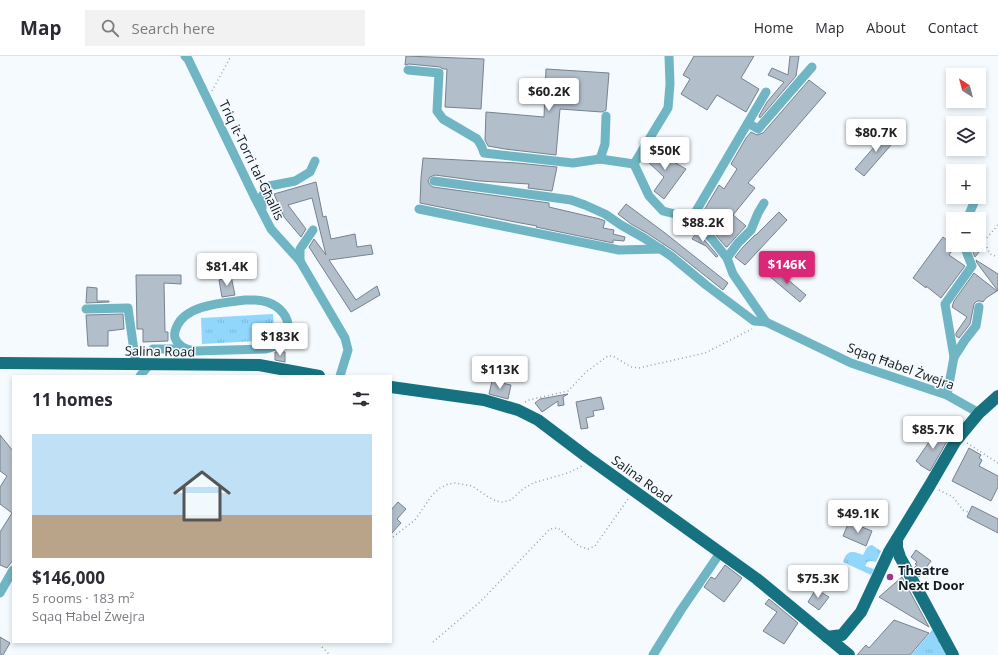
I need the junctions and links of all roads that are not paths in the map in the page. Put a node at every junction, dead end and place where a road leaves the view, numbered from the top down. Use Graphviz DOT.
graph roads {
  1 [pos="185,56"];
  2 [pos="669,56"];
  3 [pos="812,68"];
  4 [pos="408,70"];
  5 [pos="766,92"];
  6 [pos="606,116"];
  7 [pos="748,123"];
  8 [pos="600,159"];
  9 [pos="315,161"];
  10 [pos="634,164"];
  11 [pos="434,181"];
  12 [pos="764,203"];
  13 [pos="419,209"];
  14 [pos="263,213"];
  15 [pos="692,218"];
  16 [pos="313,230"];
  17 [pos="661,249"];
  18 [pos="967,252"];
  19 [pos="727,258"];
  20 [pos="300,261"];
  21 [pos="979,307"];
  22 [pos="86,309"];
  23 [pos="766,322"];
  24 [pos="186,349"];
  25 [pos="954,357"];
  26 [pos="0,363"];
  27 [pos="151,365"];
  28 [pos="138,370"];
  29 [pos="314,375"];
  30 [pos="340,375"];
  31 [pos="392,387"];
  32 [pos="947,395"];
  33 [pos="998,396"];
  34 [pos="979,413"];
  35 [pos="897,539"];
  36 [pos="720,553"];
  37 [pos="12,572"];
  38 [pos="0,593"];
  39 [pos="842,635"];
  40 [pos="827,637"];
  41 [pos="846,653"];
  42 [pos="653,655"];
  43 [pos="953,655"];
  1 -- 14 [label="street, Triq it-Torri tal-Għallis"];
  2 -- 10 [label="street"];
  3 -- 7 [label="street"];
  4 -- 8 [label="street"];
  5 -- 7 [label="street"];
  6 -- 8 [label="street"];
  7 -- 15 [label="street"];
  8 -- 10 [label="street"];
  9 -- 14 [label="street"];
  10 -- 15 [label="street"];
  11 -- 17 [label="street"];
  12 -- 19 [label="street"];
  13 -- 17 [label="street"];
  14 -- 20 [label="street, Triq it-Torri tal-Għallis"];
  15 -- 19 [label="street, Sqaq Ħabel Żwejra"];
  16 -- 20 [label="street"];
  17 -- 23 [label="street"];
  18 -- 25 [label="street"];
  19 -- 23 [label="street, Sqaq Ħabel Żwejra"];
  20 -- 30 [label="street, Triq it-Torri tal-Għallis"];
  21 -- 25 [label="street"];
  22 -- 28 [label="street"];
  23 -- 32 [label="street, Sqaq Ħabel Żwejra"];
  24 -- 24 [label="street"];
  24 -- 27 [label="street"];
  25 -- 32 [label="street"];
  26 -- 28 [label="main road, Salina Road"];
  27 -- 28 [label="main road, Salina Road"];
  27 -- 29 [label="main road, Salina Road"];
  31 -- 36 [label="main road, Salina Road"];
  32 -- 34 [label="street, Sqaq Ħabel Żwejra"];
  33 -- 34 [label="main road"];
  34 -- 35 [label="main road"];
  35 -- 39 [label="main road"];
  35 -- 43 [label="main road"];
  36 -- 40 [label="main road, Salina Road"];
  36 -- 42 [label="street"];
  37 -- 38 [label="street"];
  39 -- 40 [label="main road"];
  39 -- 41 [label="main road"];
  40 -- 41 [label="main road, Salina Road"];
}
